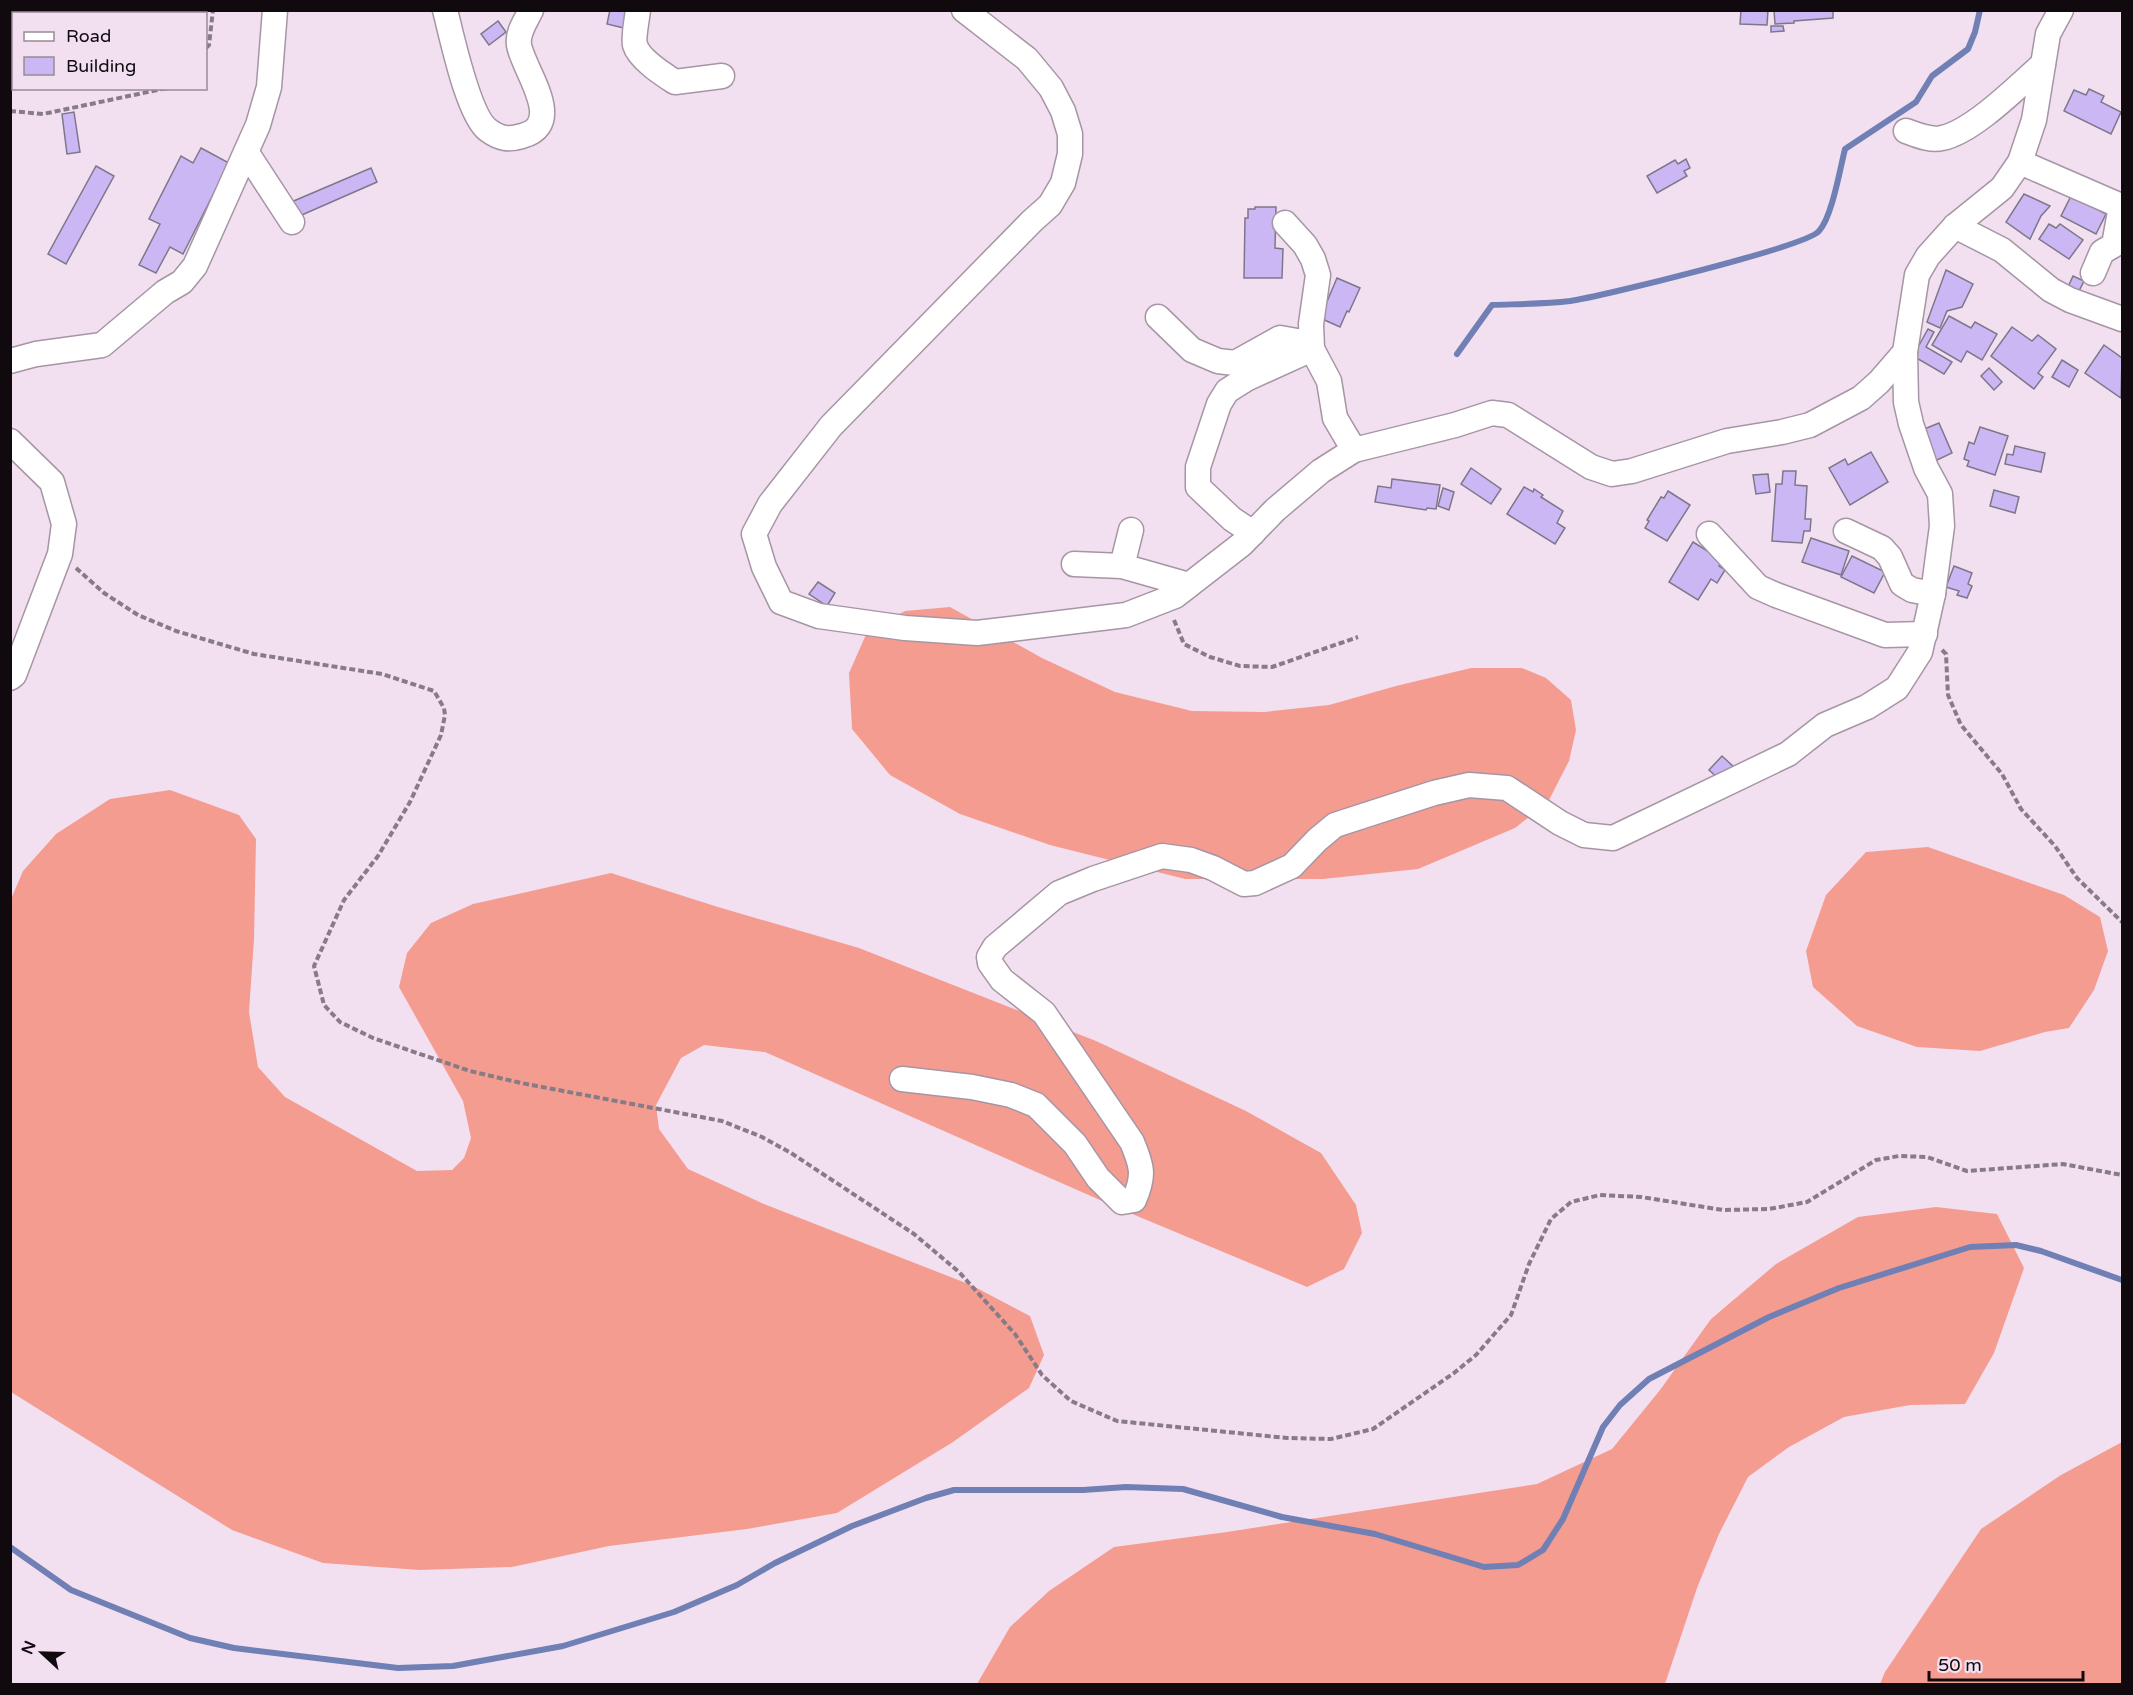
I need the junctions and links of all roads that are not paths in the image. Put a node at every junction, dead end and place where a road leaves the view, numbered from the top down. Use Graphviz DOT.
graph roads {
  1 [pos="275,10"];
  2 [pos="445,10"];
  3 [pos="531,10"];
  4 [pos="638,10"];
  5 [pos="964,10"];
  6 [pos="2061,10"];
  7 [pos="2043,64"];
  8 [pos="722,76"];
  9 [pos="1906,131"];
  10 [pos="247,153"];
  11 [pos="2020,162"];
  12 [pos="2122,205"];
  13 [pos="292,222"];
  14 [pos="1285,223"];
  15 [pos="1955,226"];
  16 [pos="2094,273"];
  17 [pos="1158,317"];
  18 [pos="2122,319"];
  19 [pos="1312,348"];
  20 [pos="1905,352"];
  21 [pos="10,361"];
  22 [pos="10,441"];
  23 [pos="1354,450"];
  24 [pos="1131,530"];
  25 [pos="1846,531"];
  26 [pos="1253,533"];
  27 [pos="1709,534"];
  28 [pos="1074,564"];
  29 [pos="1122,566"];
  30 [pos="1189,585"];
  31 [pos="1933,594"];
  32 [pos="1925,634"];
  33 [pos="10,678"];
  34 [pos="902,1079"];
  1 -- 10 [label="street"];
  2 -- 3 [label="street"];
  4 -- 8 [label="street"];
  5 -- 30 [label="street"];
  6 -- 7 [label="street"];
  7 -- 9 [label="street"];
  7 -- 11 [label="street"];
  10 -- 13 [label="street"];
  10 -- 21 [label="street"];
  11 -- 12 [label="street"];
  11 -- 15 [label="street"];
  12 -- 16 [label="street"];
  14 -- 19 [label="street"];
  15 -- 18 [label="street"];
  15 -- 20 [label="street"];
  17 -- 19 [label="street"];
  19 -- 23 [label="street"];
  19 -- 26 [label="street"];
  20 -- 23 [label="street"];
  20 -- 31 [label="street"];
  22 -- 33 [label="street"];
  23 -- 26 [label="street"];
  24 -- 29 [label="street"];
  25 -- 31 [label="street"];
  26 -- 30 [label="street"];
  27 -- 32 [label="street"];
  28 -- 29 [label="street"];
  29 -- 30 [label="street"];
  31 -- 32 [label="street"];
  32 -- 34 [label="street"];
}
